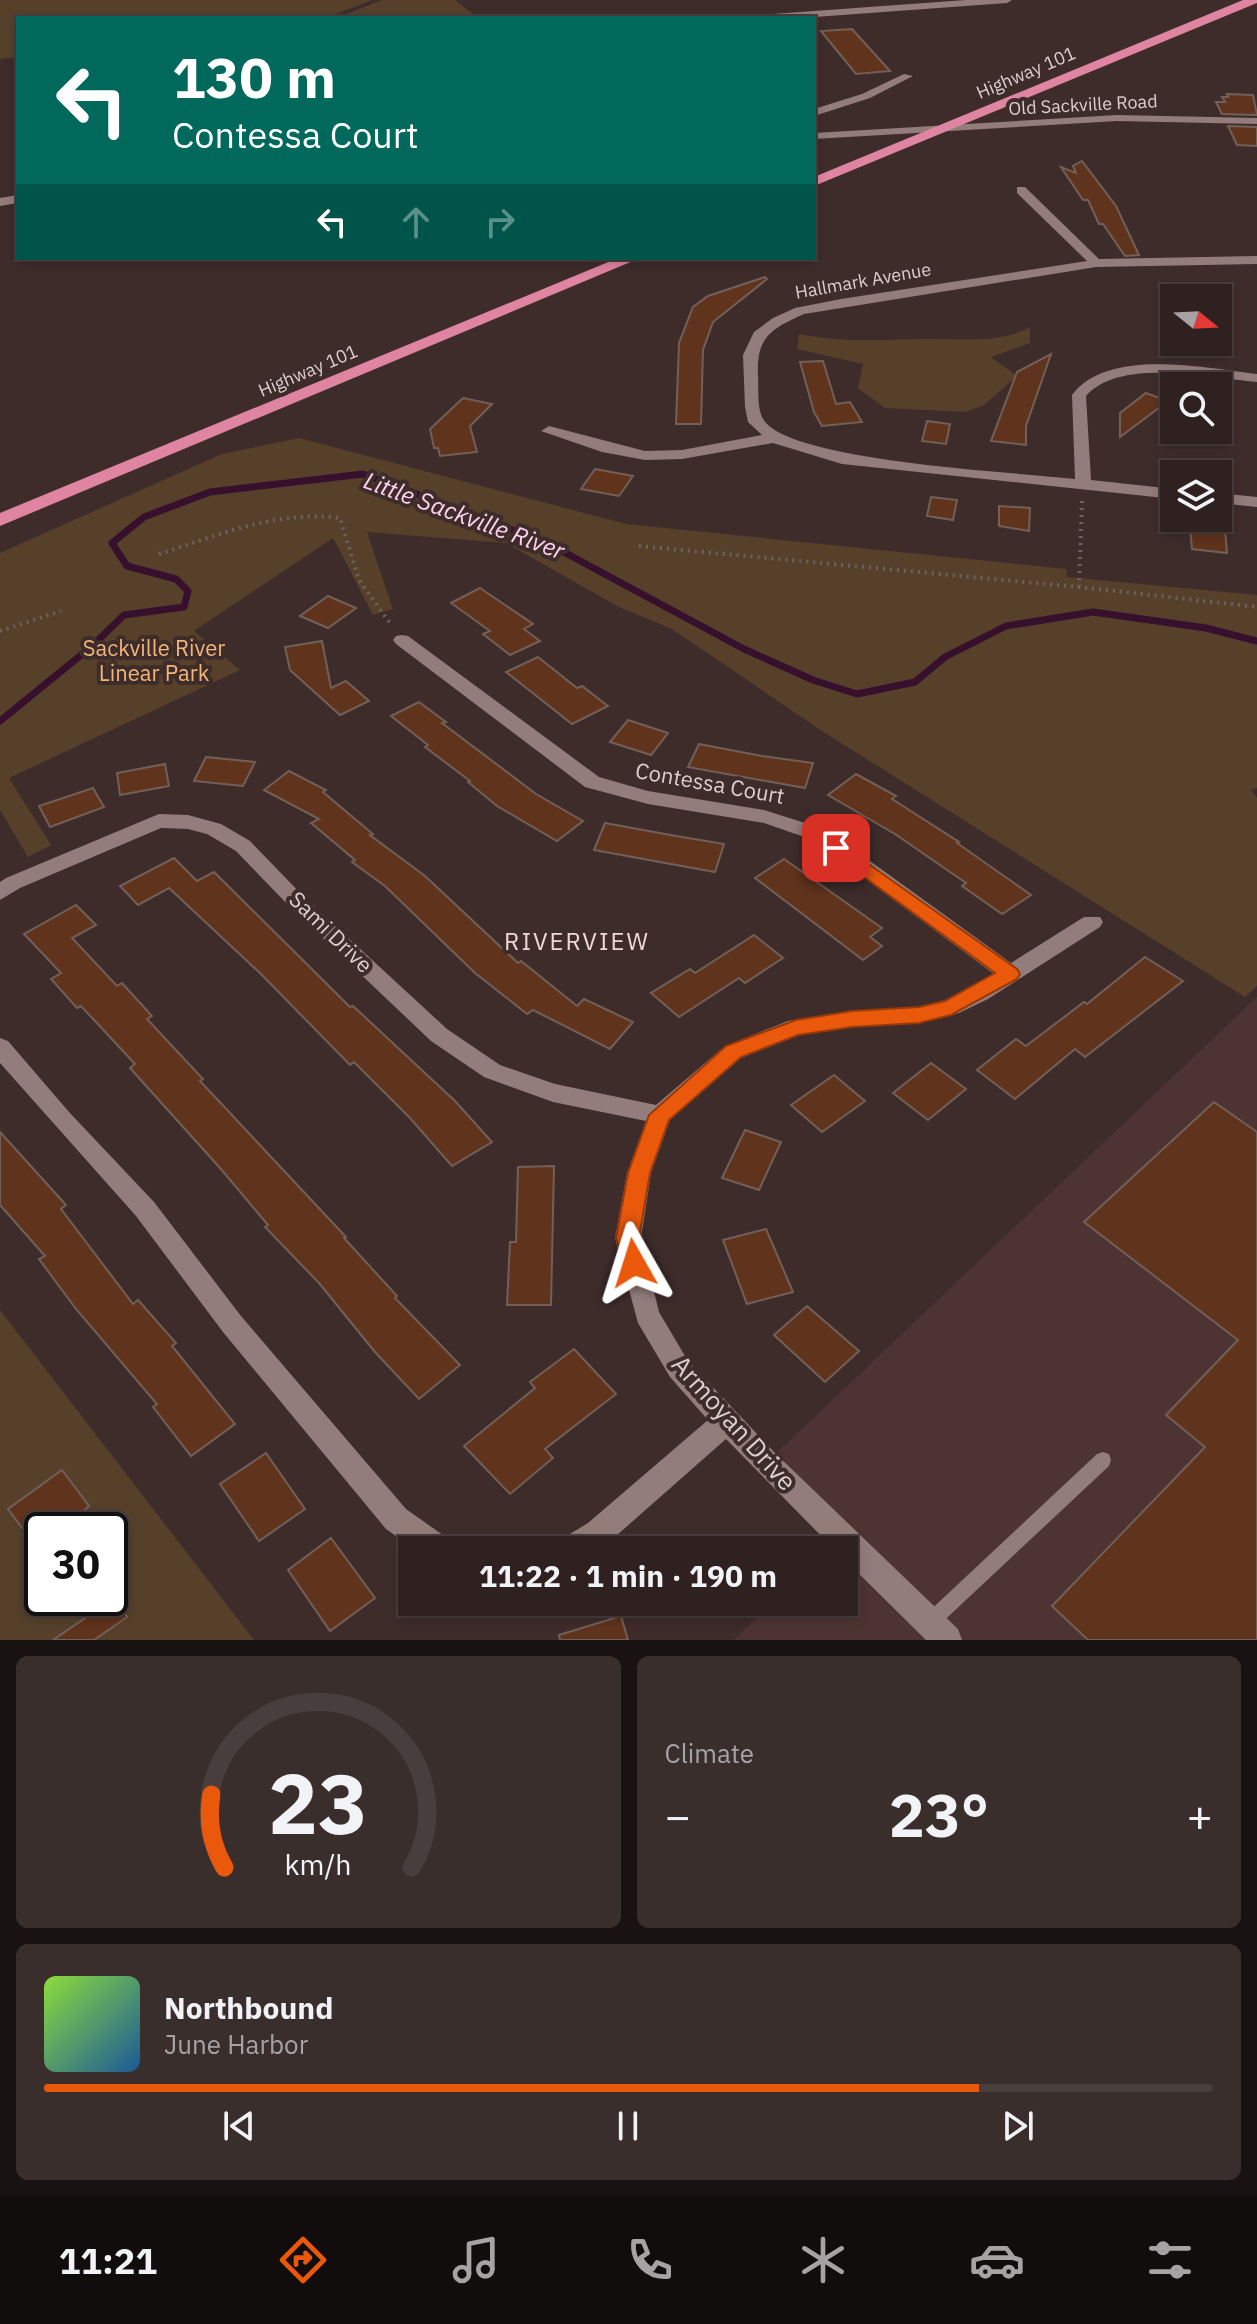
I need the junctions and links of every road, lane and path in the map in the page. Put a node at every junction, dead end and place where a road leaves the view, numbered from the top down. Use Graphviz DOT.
graph roads {
  1 [pos="1007,0"];
  2 [pos="1226,0"];
  3 [pos="1253,0"];
  4 [pos="787,16"];
  5 [pos="908,76"];
  6 [pos="816,112"];
  7 [pos="1257,121"];
  8 [pos="816,136"];
  9 [pos="816,168"];
  10 [pos="816,181"];
  11 [pos="1021,190"];
  12 [pos="593,260"];
  13 [pos="627,260"];
  14 [pos="1257,260"];
  15 [pos="1096,263"];
  16 [pos="1257,378"];
  17 [pos="549,431"];
  18 [pos="774,438"];
  19 [pos="1083,484"];
  20 [pos="1160,492"];
  21 [pos="1232,499"];
  22 [pos="1257,502"];
  23 [pos="0,504"];
  24 [pos="0,520"];
  25 [pos="639,546"];
  26 [pos="159,554"];
  27 [pos="1079,587"];
  28 [pos="1257,607"];
  29 [pos="61,611"];
  30 [pos="0,631"];
  31 [pos="402,640"];
  32 [pos="0,893"];
  33 [pos="1092,922"];
  34 [pos="1010,974"];
  35 [pos="0,1047"];
  36 [pos="660,1115"];
  37 [pos="727,1421"];
  38 [pos="1103,1460"];
  39 [pos="420,1536"];
  40 [pos="593,1536"];
  41 [pos="938,1631"];
  1 -- 4 [label="street"];
  2 -- 9 [label="highway, Highway 101"];
  3 -- 10 [label="highway, Highway 101"];
  5 -- 6 [label="street"];
  7 -- 8 [label="street, Old Sackville Road"];
  11 -- 15 [label="street"];
  12 -- 23 [label="highway, Highway 101"];
  13 -- 24 [label="highway, Highway 101"];
  14 -- 15 [label="street, Hallmark Avenue"];
  15 -- 18 [label="street, Hallmark Avenue"];
  16 -- 19 [label="street"];
  17 -- 18 [label="street"];
  18 -- 19 [label="street"];
  19 -- 20 [label="street"];
  19 -- 27 [label="path"];
  21 -- 22 [label="street"];
  25 -- 27 [label="path"];
  26 -- 31 [label="path"];
  27 -- 28 [label="path"];
  29 -- 30 [label="path"];
  31 -- 34 [label="street, Contessa Court"];
  32 -- 36 [label="street, Sami Drive"];
  33 -- 34 [label="street, Armoyan Drive"];
  34 -- 36 [label="street, Armoyan Drive"];
  35 -- 39 [label="street"];
  36 -- 37 [label="street, Armoyan Drive"];
  37 -- 40 [label="street"];
  37 -- 41 [label="street, Armoyan Drive"];
  38 -- 41 [label="lane"];
}
